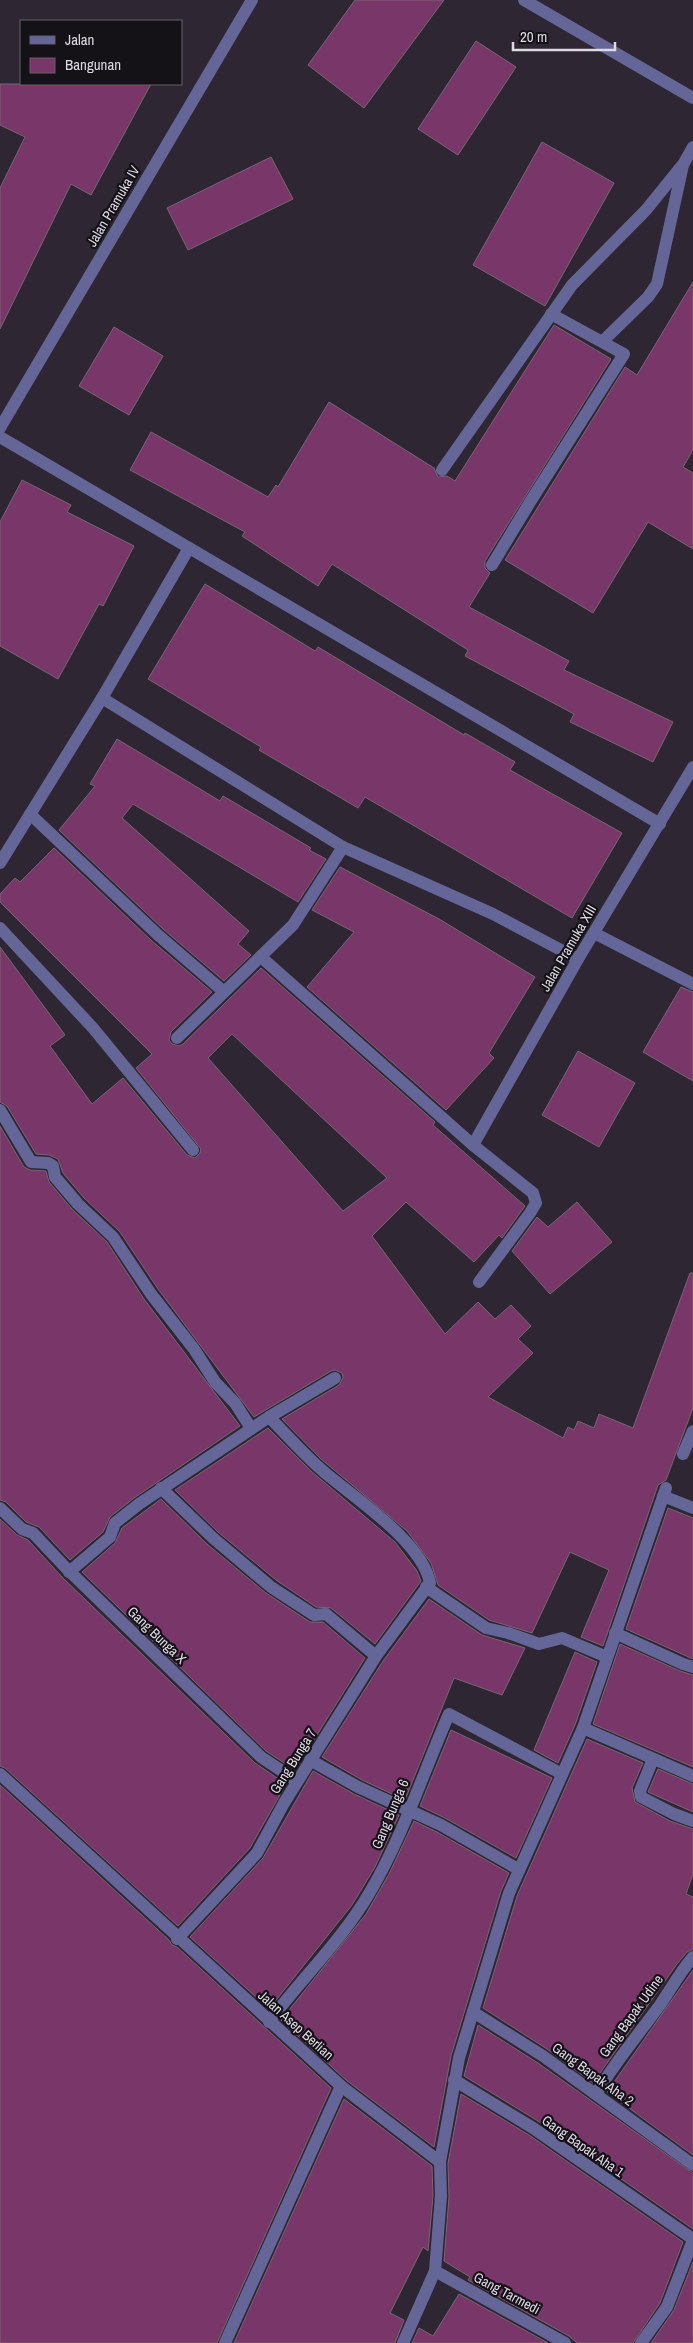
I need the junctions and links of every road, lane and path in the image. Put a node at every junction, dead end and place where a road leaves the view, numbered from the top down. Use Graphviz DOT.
graph roads {
  1 [pos="252,0"];
  2 [pos="524,0"];
  3 [pos="693,98"];
  4 [pos="693,147"];
  5 [pos="684,163"];
  6 [pos="551,314"];
  7 [pos="603,341"];
  8 [pos="0,428"];
  9 [pos="0,437"];
  10 [pos="442,470"];
  11 [pos="188,548"];
  12 [pos="492,565"];
  13 [pos="102,698"];
  14 [pos="693,767"];
  15 [pos="30,814"];
  16 [pos="660,824"];
  17 [pos="343,847"];
  18 [pos="0,862"];
  19 [pos="0,928"];
  20 [pos="594,933"];
  21 [pos="260,957"];
  22 [pos="578,959"];
  23 [pos="693,984"];
  24 [pos="223,991"];
  25 [pos="177,1038"];
  26 [pos="0,1110"];
  27 [pos="473,1145"];
  28 [pos="193,1150"];
  29 [pos="479,1282"];
  30 [pos="334,1378"];
  31 [pos="269,1417"];
  32 [pos="251,1428"];
  33 [pos="693,1431"];
  34 [pos="683,1454"];
  35 [pos="161,1488"];
  36 [pos="0,1508"];
  37 [pos="693,1508"];
  38 [pos="69,1572"];
  39 [pos="425,1589"];
  40 [pos="615,1634"];
  41 [pos="376,1656"];
  42 [pos="607,1657"];
  43 [pos="693,1667"];
  44 [pos="582,1728"];
  45 [pos="653,1758"];
  46 [pos="310,1760"];
  47 [pos="0,1774"];
  48 [pos="562,1774"];
  49 [pos="693,1776"];
  50 [pos="297,1781"];
  51 [pos="410,1812"];
  52 [pos="693,1820"];
  53 [pos="518,1869"];
  54 [pos="177,1939"];
  55 [pos="693,1957"];
  56 [pos="473,2012"];
  57 [pos="269,2022"];
  58 [pos="454,2080"];
  59 [pos="341,2086"];
  60 [pos="596,2094"];
  61 [pos="440,2162"];
  62 [pos="693,2164"];
  63 [pos="693,2240"];
  64 [pos="435,2271"];
  65 [pos="225,2343"];
  66 [pos="403,2343"];
  67 [pos="564,2343"];
  68 [pos="641,2343"];
  1 -- 8 [label="street, Jalan Pramuka IV"];
  2 -- 3 [label="street"];
  4 -- 5 [label="street"];
  5 -- 6 [label="street"];
  5 -- 7 [label="street"];
  6 -- 7 [label="street"];
  6 -- 10 [label="street"];
  7 -- 12 [label="street"];
  9 -- 11 [label="street"];
  11 -- 13 [label="street"];
  11 -- 16 [label="street"];
  13 -- 15 [label="street"];
  13 -- 17 [label="street"];
  14 -- 16 [label="street, Jalan Pramuka XIII"];
  15 -- 18 [label="street"];
  15 -- 24 [label="street"];
  16 -- 20 [label="street, Jalan Pramuka XIII"];
  17 -- 21 [label="street"];
  17 -- 22 [label="street"];
  19 -- 28 [label="street"];
  20 -- 22 [label="street, Jalan Pramuka XIII"];
  20 -- 23 [label="street"];
  21 -- 24 [label="street"];
  21 -- 27 [label="street"];
  22 -- 27 [label="street, Jalan Pramuka XIII"];
  24 -- 25 [label="street"];
  26 -- 32 [label="street"];
  27 -- 29 [label="street"];
  30 -- 31 [label="street"];
  31 -- 32 [label="street"];
  31 -- 39 [label="street"];
  32 -- 35 [label="street"];
  33 -- 34 [label="street"];
  35 -- 38 [label="street"];
  35 -- 41 [label="street"];
  36 -- 38 [label="street, Gang Bunga X"];
  37 -- 40 [label="street"];
  38 -- 50 [label="street, Gang Bunga X"];
  39 -- 41 [label="street, Gang Bunga 7"];
  39 -- 42 [label="street"];
  40 -- 42 [label="street"];
  40 -- 43 [label="street"];
  41 -- 46 [label="street, Gang Bunga 7"];
  42 -- 44 [label="street"];
  44 -- 45 [label="street"];
  44 -- 48 [label="street"];
  45 -- 49 [label="street"];
  45 -- 52 [label="street"];
  46 -- 50 [label="street, Gang Bunga 7"];
  46 -- 51 [label="street"];
  47 -- 54 [label="street, Jalan Asep Berlian"];
  48 -- 51 [label="street, Gang Bunga 6"];
  48 -- 53 [label="street"];
  50 -- 54 [label="street, Gang Bunga 7"];
  51 -- 53 [label="street"];
  51 -- 57 [label="street, Gang Bunga 6"];
  53 -- 56 [label="street"];
  54 -- 57 [label="street, Jalan Asep Berlian"];
  55 -- 60 [label="street, Gang Bapak Udine"];
  56 -- 58 [label="street"];
  56 -- 60 [label="street, Gang Bapak Aha 2"];
  57 -- 59 [label="street, Jalan Asep Berlian"];
  58 -- 61 [label="street"];
  58 -- 63 [label="street, Gang Bapak Aha 1"];
  59 -- 61 [label="street, Jalan Asep Berlian"];
  59 -- 65 [label="street"];
  60 -- 62 [label="street, Gang Bapak Aha 2"];
  61 -- 64 [label="street"];
  63 -- 68 [label="street"];
  64 -- 66 [label="street"];
  64 -- 67 [label="street, Gang Tarmedi"];
}
